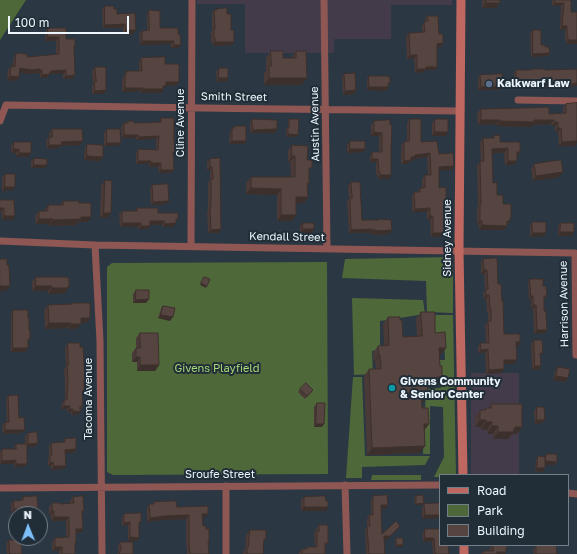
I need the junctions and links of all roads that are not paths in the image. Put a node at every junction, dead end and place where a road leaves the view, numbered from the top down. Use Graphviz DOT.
graph roads {
  1 [pos="192,0"];
  2 [pos="324,0"];
  3 [pos="461,0"];
  4 [pos="518,100"];
  5 [pos="577,102"];
  6 [pos="192,107"];
  7 [pos="326,110"];
  8 [pos="460,111"];
  9 [pos="0,121"];
  10 [pos="0,241"];
  11 [pos="95,245"];
  12 [pos="191,246"];
  13 [pos="327,248"];
  14 [pos="459,250"];
  15 [pos="575,252"];
  16 [pos="576,355"];
  17 [pos="463,474"];
  18 [pos="345,485"];
  19 [pos="439,485"];
  20 [pos="226,486"];
  21 [pos="100,487"];
  22 [pos="0,488"];
  23 [pos="102,554"];
  24 [pos="226,554"];
  25 [pos="347,554"];
  1 -- 6 [label="street, Cline Avenue"];
  2 -- 7 [label="street, Austin Avenue"];
  3 -- 8 [label="main road, Sidney Avenue"];
  4 -- 5 [label="street"];
  6 -- 7 [label="street, Smith Street"];
  6 -- 9 [label="street, Smith Street"];
  6 -- 12 [label="street, Cline Avenue"];
  7 -- 8 [label="street, Smith Street"];
  7 -- 13 [label="street, Austin Avenue"];
  8 -- 14 [label="main road, Sidney Avenue"];
  10 -- 11 [label="street, Kendall Street"];
  11 -- 12 [label="street, Kendall Street"];
  11 -- 21 [label="street, Tacoma Avenue"];
  12 -- 13 [label="street, Kendall Street"];
  13 -- 14 [label="street, Kendall Street"];
  14 -- 15 [label="street, Kendall Street"];
  14 -- 17 [label="main road, Sidney Avenue"];
  15 -- 16 [label="street, Harrison Avenue"];
  18 -- 19 [label="street, Sroufe Street"];
  18 -- 20 [label="street, Sroufe Street"];
  18 -- 25 [label="street"];
  20 -- 21 [label="street, Sroufe Street"];
  20 -- 24 [label="street"];
  21 -- 22 [label="street, Sroufe Street"];
  21 -- 23 [label="street, Tacoma Avenue"];
}
